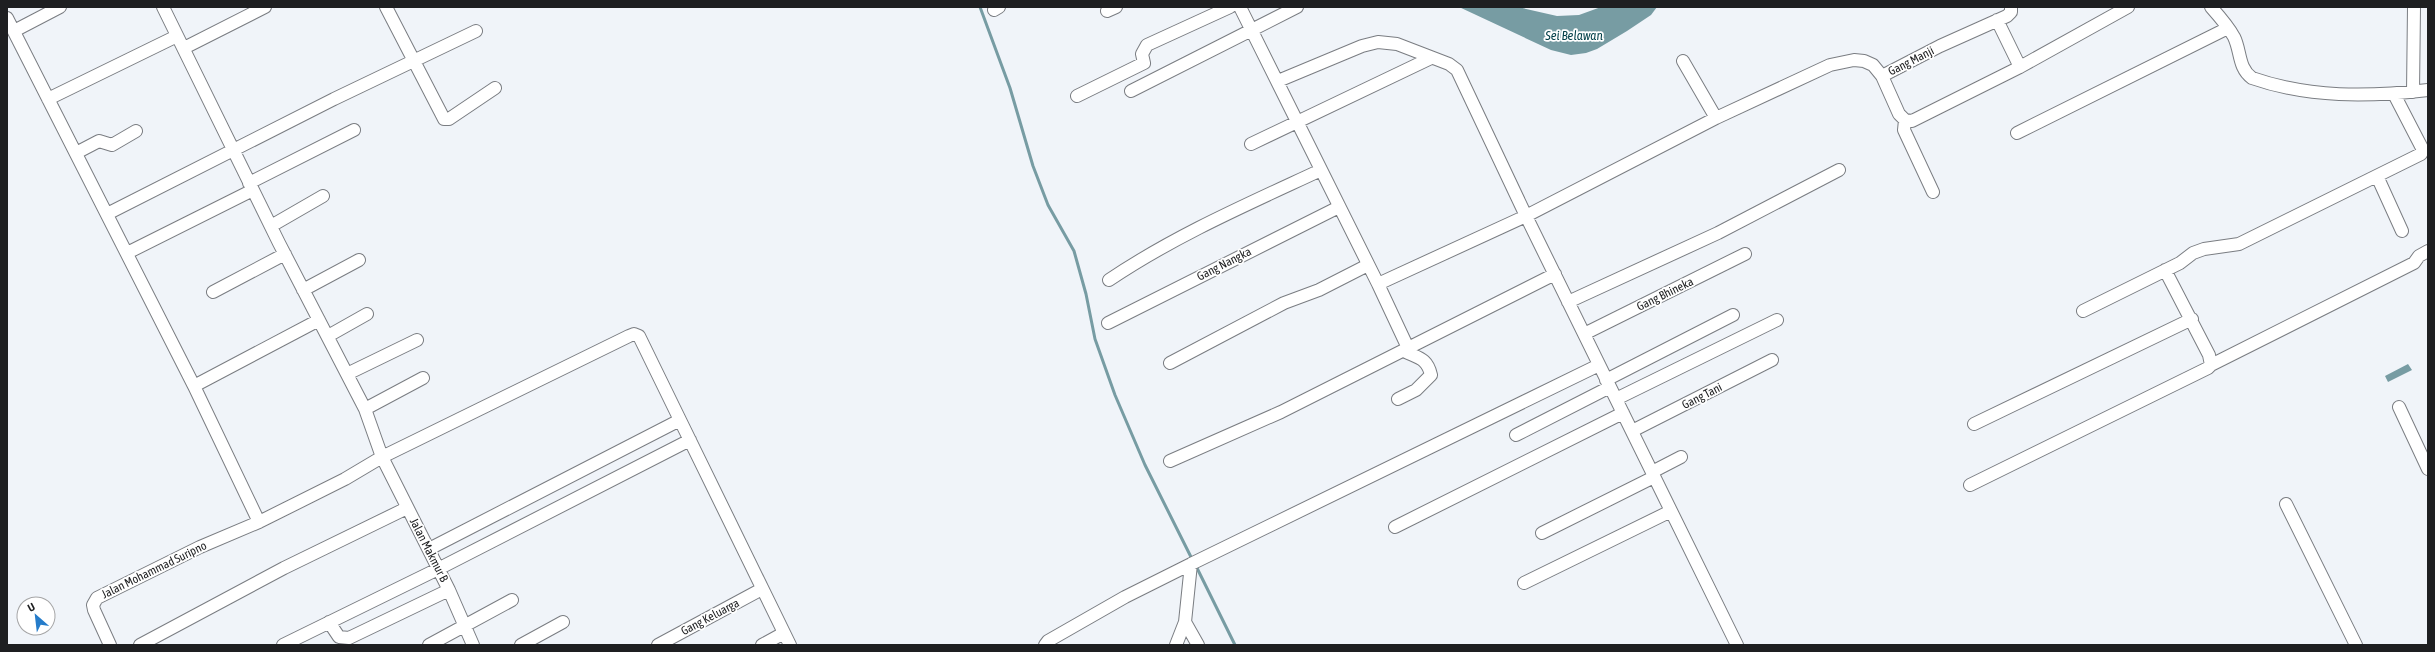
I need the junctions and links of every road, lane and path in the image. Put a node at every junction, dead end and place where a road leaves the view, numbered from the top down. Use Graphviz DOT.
graph roads {
  1 [pos="60,7"];
  2 [pos="163,7"];
  3 [pos="265,7"];
  4 [pos="386,7"];
  5 [pos="1230,7"];
  6 [pos="1240,7"];
  7 [pos="1297,7"];
  8 [pos="2011,7"];
  9 [pos="2128,7"];
  10 [pos="2211,7"];
  11 [pos="2414,7"];
  12 [pos="7,18"];
  13 [pos="1997,20"];
  14 [pos="2228,28"];
  15 [pos="1251,30"];
  16 [pos="14,31"];
  17 [pos="476,31"];
  18 [pos="177,36"];
  19 [pos="184,48"];
  20 [pos="1431,58"];
  21 [pos="414,61"];
  22 [pos="1683,61"];
  23 [pos="2020,67"];
  24 [pos="1882,76"];
  25 [pos="1278,81"];
  26 [pos="495,88"];
  27 [pos="2428,90"];
  28 [pos="1131,91"];
  29 [pos="2413,92"];
  30 [pos="2394,94"];
  31 [pos="1077,96"];
  32 [pos="48,99"];
  33 [pos="1716,118"];
  34 [pos="1905,120"];
  35 [pos="1297,121"];
  36 [pos="354,130"];
  37 [pos="136,131"];
  38 [pos="2017,133"];
  39 [pos="1251,144"];
  40 [pos="233,150"];
  41 [pos="76,153"];
  42 [pos="2425,156"];
  43 [pos="1321,170"];
  44 [pos="1840,170"];
  45 [pos="2376,176"];
  46 [pos="251,186"];
  47 [pos="1933,192"];
  48 [pos="323,196"];
  49 [pos="1340,207"];
  50 [pos="107,214"];
  51 [pos="1526,216"];
  52 [pos="270,226"];
  53 [pos="2402,231"];
  54 [pos="2428,251"];
  55 [pos="127,253"];
  56 [pos="285,254"];
  57 [pos="1745,254"];
  58 [pos="359,260"];
  59 [pos="1368,265"];
  60 [pos="2165,270"];
  61 [pos="1555,274"];
  62 [pos="1109,280"];
  63 [pos="1378,284"];
  64 [pos="303,290"];
  65 [pos="213,292"];
  66 [pos="1568,302"];
  67 [pos="2083,311"];
  68 [pos="367,314"];
  69 [pos="1733,315"];
  70 [pos="2192,319"];
  71 [pos="319,320"];
  72 [pos="1777,320"];
  73 [pos="1108,322"];
  74 [pos="1584,334"];
  75 [pos="328,336"];
  76 [pos="416,340"];
  77 [pos="1406,350"];
  78 [pos="1772,360"];
  79 [pos="1170,363"];
  80 [pos="1599,365"];
  81 [pos="2211,365"];
  82 [pos="347,374"];
  83 [pos="422,378"];
  84 [pos="1608,383"];
  85 [pos="194,386"];
  86 [pos="1398,399"];
  87 [pos="1616,399"];
  88 [pos="2399,407"];
  89 [pos="365,409"];
  90 [pos="1623,414"];
  91 [pos="680,420"];
  92 [pos="1974,424"];
  93 [pos="1632,432"];
  94 [pos="1516,435"];
  95 [pos="690,440"];
  96 [pos="382,457"];
  97 [pos="1681,457"];
  98 [pos="1170,462"];
  99 [pos="2428,469"];
  100 [pos="1653,474"];
  101 [pos="1970,485"];
  102 [pos="2286,504"];
  103 [pos="407,508"];
  104 [pos="1671,511"];
  105 [pos="259,522"];
  106 [pos="1395,527"];
  107 [pos="1542,532"];
  108 [pos="429,549"];
  109 [pos="1196,562"];
  110 [pos="438,569"];
  111 [pos="1524,583"];
  112 [pos="762,589"];
  113 [pos="449,590"];
  114 [pos="512,600"];
  115 [pos="329,622"];
  116 [pos="563,622"];
  117 [pos="1185,622"];
  118 [pos="464,627"];
  119 [pos="784,633"];
  120 [pos="110,645"];
  121 [pos="140,645"];
  122 [pos="283,645"];
  123 [pos="429,645"];
  124 [pos="473,645"];
  125 [pos="522,645"];
  126 [pos="658,645"];
  127 [pos="762,645"];
  128 [pos="790,645"];
  129 [pos="1046,645"];
  130 [pos="1176,645"];
  131 [pos="1198,645"];
  132 [pos="1737,645"];
  133 [pos="2356,645"];
  1 -- 16 [label="street"];
  2 -- 18 [label="street, Jalan Makmur B"];
  3 -- 19 [label="street"];
  4 -- 21 [label="street"];
  5 -- 31 [label="street"];
  6 -- 15 [label="street"];
  7 -- 15 [label="street"];
  8 -- 13 [label="street, Gang Manji"];
  9 -- 23 [label="street"];
  10 -- 14 [label="street"];
  11 -- 29 [label="street"];
  12 -- 16 [label="street"];
  13 -- 23 [label="street"];
  13 -- 24 [label="street, Gang Manji"];
  14 -- 30 [label="street"];
  14 -- 38 [label="street"];
  15 -- 25 [label="street"];
  15 -- 28 [label="street"];
  16 -- 32 [label="street"];
  17 -- 21 [label="street"];
  18 -- 19 [label="street, Jalan Makmur B"];
  18 -- 32 [label="street"];
  19 -- 40 [label="street, Jalan Makmur B"];
  20 -- 25 [label="street"];
  20 -- 35 [label="street"];
  20 -- 51 [label="street"];
  21 -- 26 [label="street"];
  21 -- 40 [label="street"];
  22 -- 33 [label="street"];
  23 -- 34 [label="street"];
  24 -- 33 [label="street"];
  24 -- 34 [label="street"];
  25 -- 35 [label="street"];
  27 -- 29 [label="street"];
  29 -- 30 [label="street"];
  30 -- 42 [label="street"];
  32 -- 41 [label="street"];
  33 -- 51 [label="street"];
  34 -- 47 [label="street"];
  35 -- 39 [label="street"];
  35 -- 43 [label="street"];
  36 -- 46 [label="street"];
  37 -- 41 [label="street"];
  40 -- 46 [label="street, Jalan Makmur B"];
  40 -- 50 [label="street"];
  41 -- 50 [label="street"];
  42 -- 45 [label="street"];
  43 -- 49 [label="street"];
  43 -- 62 [label="street"];
  44 -- 66 [label="street"];
  45 -- 53 [label="street"];
  45 -- 60 [label="street"];
  46 -- 52 [label="street, Jalan Makmur B"];
  46 -- 55 [label="street"];
  48 -- 52 [label="street"];
  49 -- 59 [label="street"];
  49 -- 73 [label="street, Gang Nangka"];
  50 -- 55 [label="street"];
  51 -- 61 [label="street"];
  51 -- 63 [label="street"];
  52 -- 56 [label="street, Jalan Makmur B"];
  54 -- 81 [label="street"];
  55 -- 85 [label="street"];
  56 -- 64 [label="street, Jalan Makmur B"];
  56 -- 65 [label="street"];
  57 -- 74 [label="street, Gang Bhineka"];
  58 -- 64 [label="street"];
  59 -- 63 [label="street"];
  59 -- 79 [label="street"];
  60 -- 67 [label="street"];
  60 -- 70 [label="street"];
  61 -- 66 [label="street"];
  61 -- 77 [label="street"];
  63 -- 77 [label="street"];
  64 -- 71 [label="street, Jalan Makmur B"];
  66 -- 74 [label="street"];
  68 -- 75 [label="street"];
  69 -- 84 [label="street"];
  70 -- 81 [label="street"];
  70 -- 92 [label="street"];
  71 -- 75 [label="street, Jalan Makmur B"];
  71 -- 85 [label="street"];
  72 -- 87 [label="street"];
  74 -- 80 [label="street"];
  75 -- 82 [label="street, Jalan Makmur B"];
  76 -- 82 [label="street"];
  77 -- 86 [label="street"];
  77 -- 98 [label="street"];
  78 -- 93 [label="street, Gang Tani"];
  80 -- 84 [label="street"];
  80 -- 109 [label="street"];
  81 -- 101 [label="street"];
  82 -- 89 [label="street, Jalan Makmur B"];
  83 -- 89 [label="street"];
  84 -- 87 [label="street"];
  84 -- 94 [label="street"];
  85 -- 105 [label="street"];
  87 -- 90 [label="street"];
  88 -- 99 [label="street"];
  89 -- 96 [label="street, Jalan Makmur B"];
  90 -- 93 [label="street"];
  90 -- 106 [label="street"];
  91 -- 95 [label="street"];
  91 -- 96 [label="street, Jalan Mohammad Suripno"];
  91 -- 108 [label="street"];
  93 -- 100 [label="street"];
  95 -- 110 [label="street"];
  95 -- 112 [label="street"];
  96 -- 103 [label="street, Jalan Makmur B"];
  96 -- 105 [label="street, Jalan Mohammad Suripno"];
  97 -- 100 [label="street"];
  100 -- 104 [label="street"];
  100 -- 107 [label="street"];
  102 -- 133 [label="street"];
  103 -- 108 [label="street, Jalan Makmur B"];
  103 -- 121 [label="street"];
  104 -- 111 [label="street"];
  104 -- 132 [label="street"];
  105 -- 120 [label="street, Jalan Mohammad Suripno"];
  108 -- 110 [label="street, Jalan Makmur B"];
  109 -- 117 [label="street"];
  109 -- 129 [label="street"];
  110 -- 113 [label="street, Jalan Makmur B"];
  110 -- 115 [label="street"];
  112 -- 119 [label="street"];
  112 -- 126 [label="street, Gang Keluarga"];
  113 -- 115 [label="street"];
  113 -- 118 [label="street, Jalan Makmur B"];
  114 -- 118 [label="street"];
  115 -- 122 [label="street"];
  116 -- 125 [label="street"];
  117 -- 130 [label="street"];
  117 -- 131 [label="street"];
  118 -- 123 [label="street"];
  118 -- 124 [label="street, Jalan Makmur B"];
  119 -- 127 [label="street"];
  119 -- 128 [label="street"];
}
